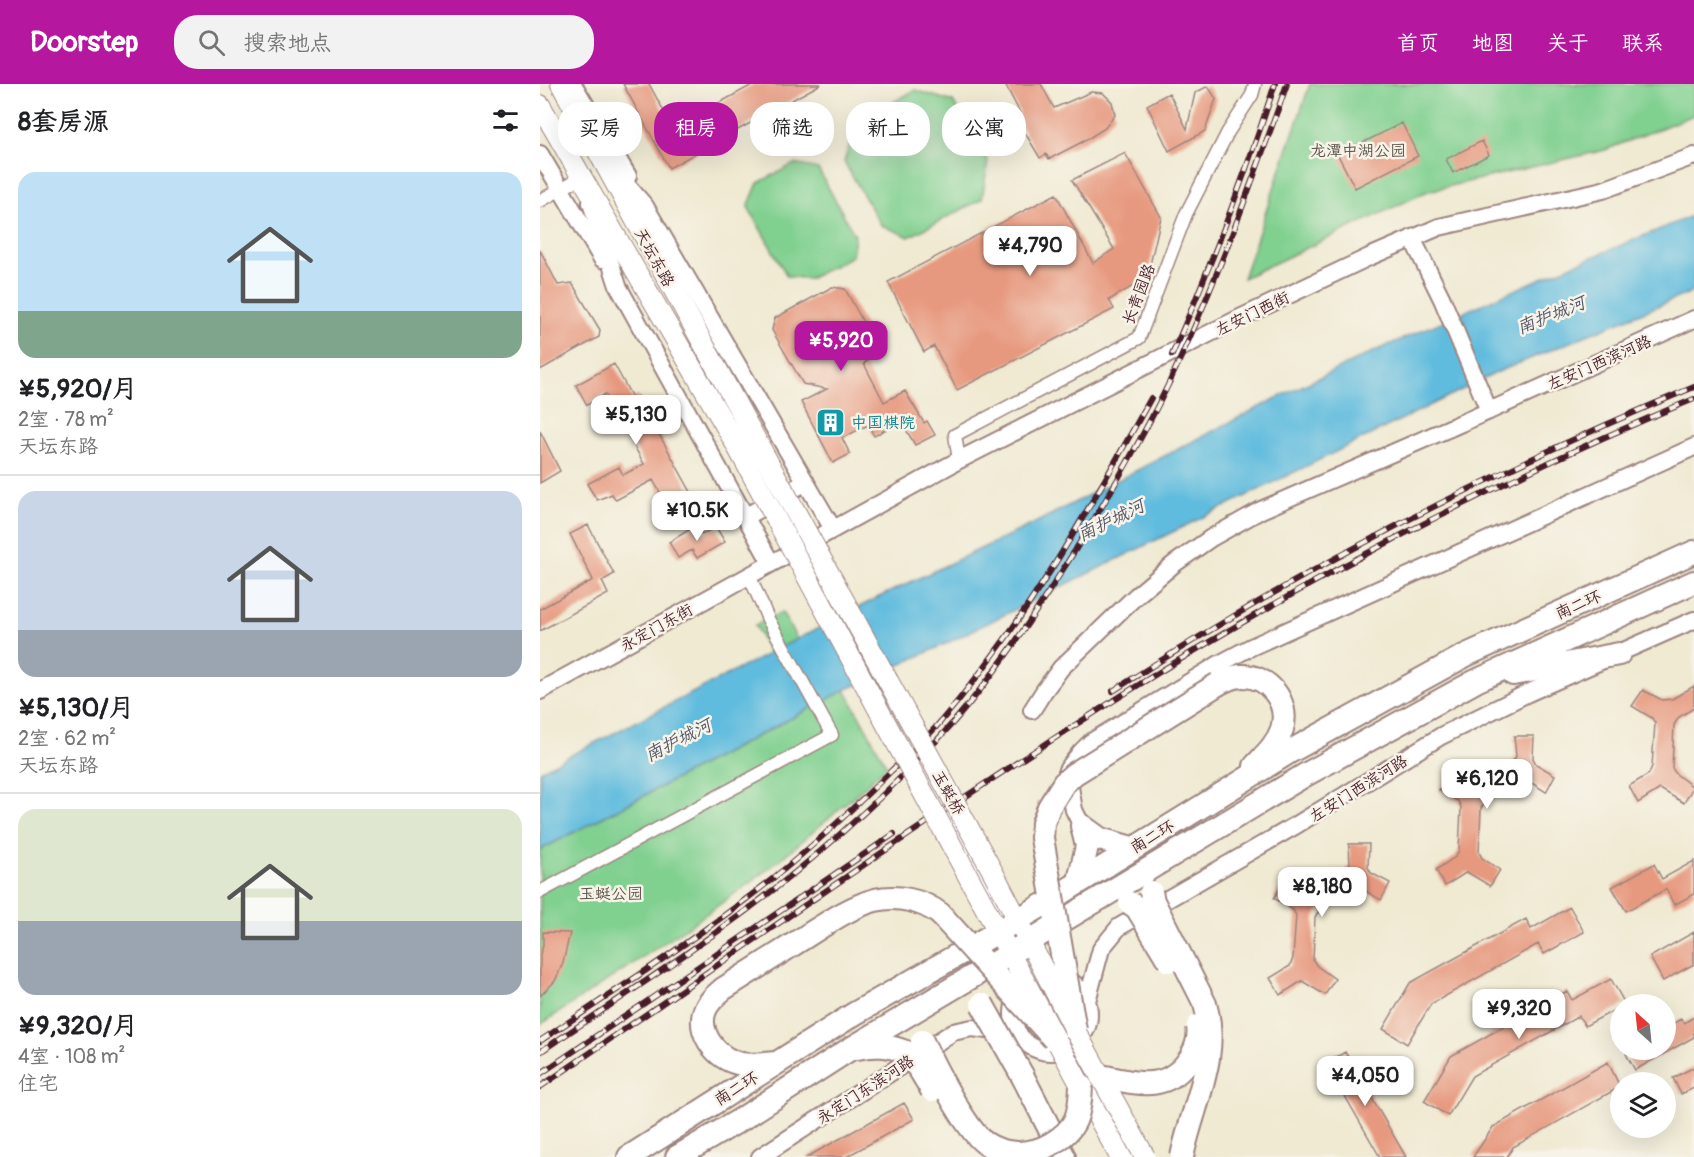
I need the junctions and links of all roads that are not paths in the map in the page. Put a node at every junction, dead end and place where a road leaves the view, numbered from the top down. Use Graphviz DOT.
graph roads {
  1 [pos="561,84"];
  2 [pos="573,84"];
  3 [pos="1255,84"];
  4 [pos="570,102"];
  5 [pos="540,105"];
  6 [pos="540,154"];
  7 [pos="599,156"];
  8 [pos="602,156"];
  9 [pos="1694,156"];
  10 [pos="582,177"];
  11 [pos="560,190"];
  12 [pos="540,201"];
  13 [pos="645,206"];
  14 [pos="1412,238"];
  15 [pos="618,286"];
  16 [pos="1694,319"];
  17 [pos="1489,411"];
  18 [pos="750,429"];
  19 [pos="733,439"];
  20 [pos="1694,447"];
  21 [pos="959,460"];
  22 [pos="806,482"];
  23 [pos="745,517"];
  24 [pos="832,529"];
  25 [pos="803,545"];
  26 [pos="1694,552"];
  27 [pos="771,563"];
  28 [pos="749,575"];
  29 [pos="1694,582"];
  30 [pos="1694,620"];
  31 [pos="1619,654"];
  32 [pos="1476,681"];
  33 [pos="540,691"];
  34 [pos="1032,710"];
  35 [pos="1240,783"];
  36 [pos="1082,826"];
  37 [pos="1132,848"];
  38 [pos="1161,861"];
  39 [pos="1080,881"];
  40 [pos="540,892"];
  41 [pos="1100,897"];
  42 [pos="986,968"];
  43 [pos="1030,968"];
  44 [pos="1046,976"];
  45 [pos="1026,985"];
  46 [pos="948,991"];
  47 [pos="1087,1002"];
  48 [pos="982,1004"];
  49 [pos="1018,1034"];
  50 [pos="1077,1034"];
  51 [pos="914,1046"];
  52 [pos="1064,1048"];
  53 [pos="847,1051"];
  54 [pos="777,1063"];
  55 [pos="1101,1076"];
  56 [pos="1080,1086"];
  57 [pos="629,1157"];
  58 [pos="677,1157"];
  59 [pos="760,1157"];
  60 [pos="983,1157"];
  61 [pos="1064,1157"];
  62 [pos="1120,1157"];
  63 [pos="1130,1157"];
  64 [pos="1144,1157"];
  65 [pos="1182,1157"];
  1 -- 4 [label="main road, 天坛东路"];
  2 -- 13 [label="street"];
  3 -- 21 [label="street, 长青园路"];
  5 -- 10 [label="main road, 天坛东路"];
  6 -- 11 [label="street"];
  7 -- 18 [label="main road, 天坛东路"];
  8 -- 13 [label="street"];
  9 -- 14 [label="street, 左安门西街"];
  10 -- 11 [label="street"];
  10 -- 15 [label="street"];
  10 -- 19 [label="main road, 天坛东路"];
  11 -- 12 [label="street"];
  11 -- 15 [label="street"];
  13 -- 22 [label="street"];
  14 -- 17 [label="street"];
  14 -- 21 [label="street, 左安门西街"];
  15 -- 23 [label="street"];
  16 -- 17 [label="street, 左安门西滨河路"];
  17 -- 34 [label="street, 左安门西滨河路"];
  18 -- 50 [label="main road, 玉蜓桥, bridge"];
  19 -- 52 [label="main road, 玉蜓桥, bridge"];
  20 -- 36 [label="street"];
  21 -- 24 [label="street, 左安门西街"];
  22 -- 23 [label="street"];
  22 -- 24 [label="street"];
  23 -- 27 [label="street"];
  24 -- 25 [label="street, 左安门西街"];
  25 -- 27 [label="street, 永定门东街"];
  25 -- 43 [label="street"];
  26 -- 35 [label="highway, 南二环"];
  27 -- 28 [label="street, 永定门东街"];
  28 -- 33 [label="street, 永定门东街"];
  28 -- 40 [label="street"];
  29 -- 32 [label="highway, 南二环"];
  30 -- 31 [label="street, 左安门西滨河路"];
  31 -- 32 [label="highway"];
  31 -- 47 [label="street, 左安门西滨河路"];
  32 -- 38 [label="highway, 南二环"];
  35 -- 37 [label="highway, 南二环"];
  35 -- 50 [label="highway, bridge"];
  36 -- 37 [label="highway"];
  36 -- 39 [label="highway"];
  37 -- 39 [label="highway, 南二环"];
  38 -- 41 [label="highway, 南二环"];
  38 -- 65 [label="highway, bridge"];
  39 -- 54 [label="highway, 南二环, bridge"];
  41 -- 42 [label="highway, 南二环, bridge"];
  41 -- 55 [label="highway, bridge"];
  42 -- 46 [label="highway, 南二环"];
  42 -- 48 [label="highway"];
  43 -- 44 [label="street"];
  43 -- 45 [label="street"];
  44 -- 45 [label="street"];
  44 -- 47 [label="street"];
  45 -- 49 [label="street"];
  46 -- 48 [label="highway"];
  46 -- 51 [label="highway"];
  46 -- 53 [label="highway, 南二环"];
  47 -- 50 [label="street"];
  48 -- 61 [label="highway, bridge"];
  49 -- 52 [label="street"];
  49 -- 59 [label="street, 永定门东滨河路"];
  50 -- 52 [label="street"];
  50 -- 55 [label="main road, 玉蜓桥, bridge"];
  51 -- 53 [label="highway"];
  51 -- 56 [label="highway, bridge"];
  51 -- 60 [label="highway, bridge"];
  52 -- 54 [label="highway, bridge"];
  52 -- 56 [label="main road, 玉蜓桥, bridge"];
  52 -- 63 [label="street"];
  53 -- 58 [label="highway, 南二环"];
  54 -- 57 [label="highway, 南二环"];
  55 -- 64 [label="main road, 玉蜓桥, bridge"];
  56 -- 62 [label="main road, 玉蜓桥"];
}
